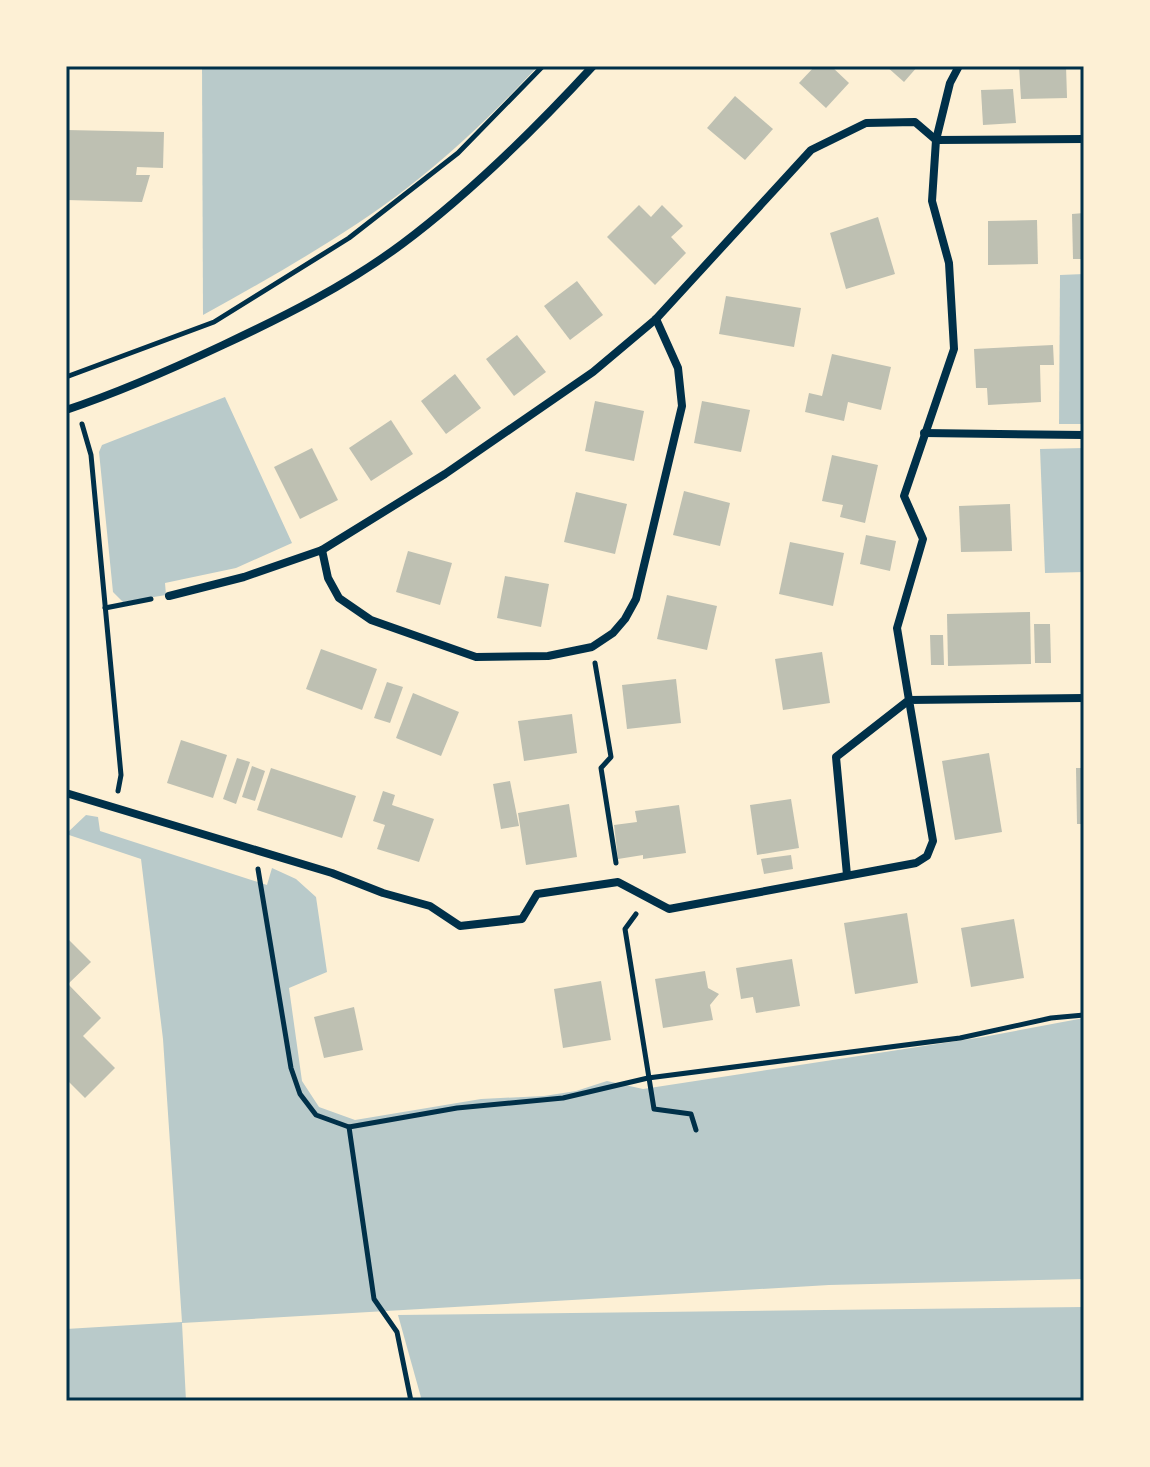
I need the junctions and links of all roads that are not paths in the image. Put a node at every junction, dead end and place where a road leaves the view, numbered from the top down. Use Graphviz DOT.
graph roads {
  1 [pos="593,66"];
  2 [pos="959,66"];
  3 [pos="1084,139"];
  4 [pos="936,140"];
  5 [pos="656,319"];
  6 [pos="66,410"];
  7 [pos="924,433"];
  8 [pos="1084,435"];
  9 [pos="322,550"];
  10 [pos="169,596"];
  11 [pos="1084,698"];
  12 [pos="909,700"];
  13 [pos="66,793"];
  14 [pos="847,875"];
  1 -- 6 [label="street"];
  2 -- 4 [label="street"];
  3 -- 4 [label="street"];
  4 -- 5 [label="street"];
  4 -- 7 [label="street"];
  5 -- 9 [label="street"];
  5 -- 9 [label="street"];
  7 -- 8 [label="street"];
  7 -- 12 [label="street"];
  9 -- 10 [label="street"];
  11 -- 12 [label="street"];
  12 -- 14 [label="street"];
  12 -- 14 [label="street"];
  13 -- 14 [label="street"];
}
